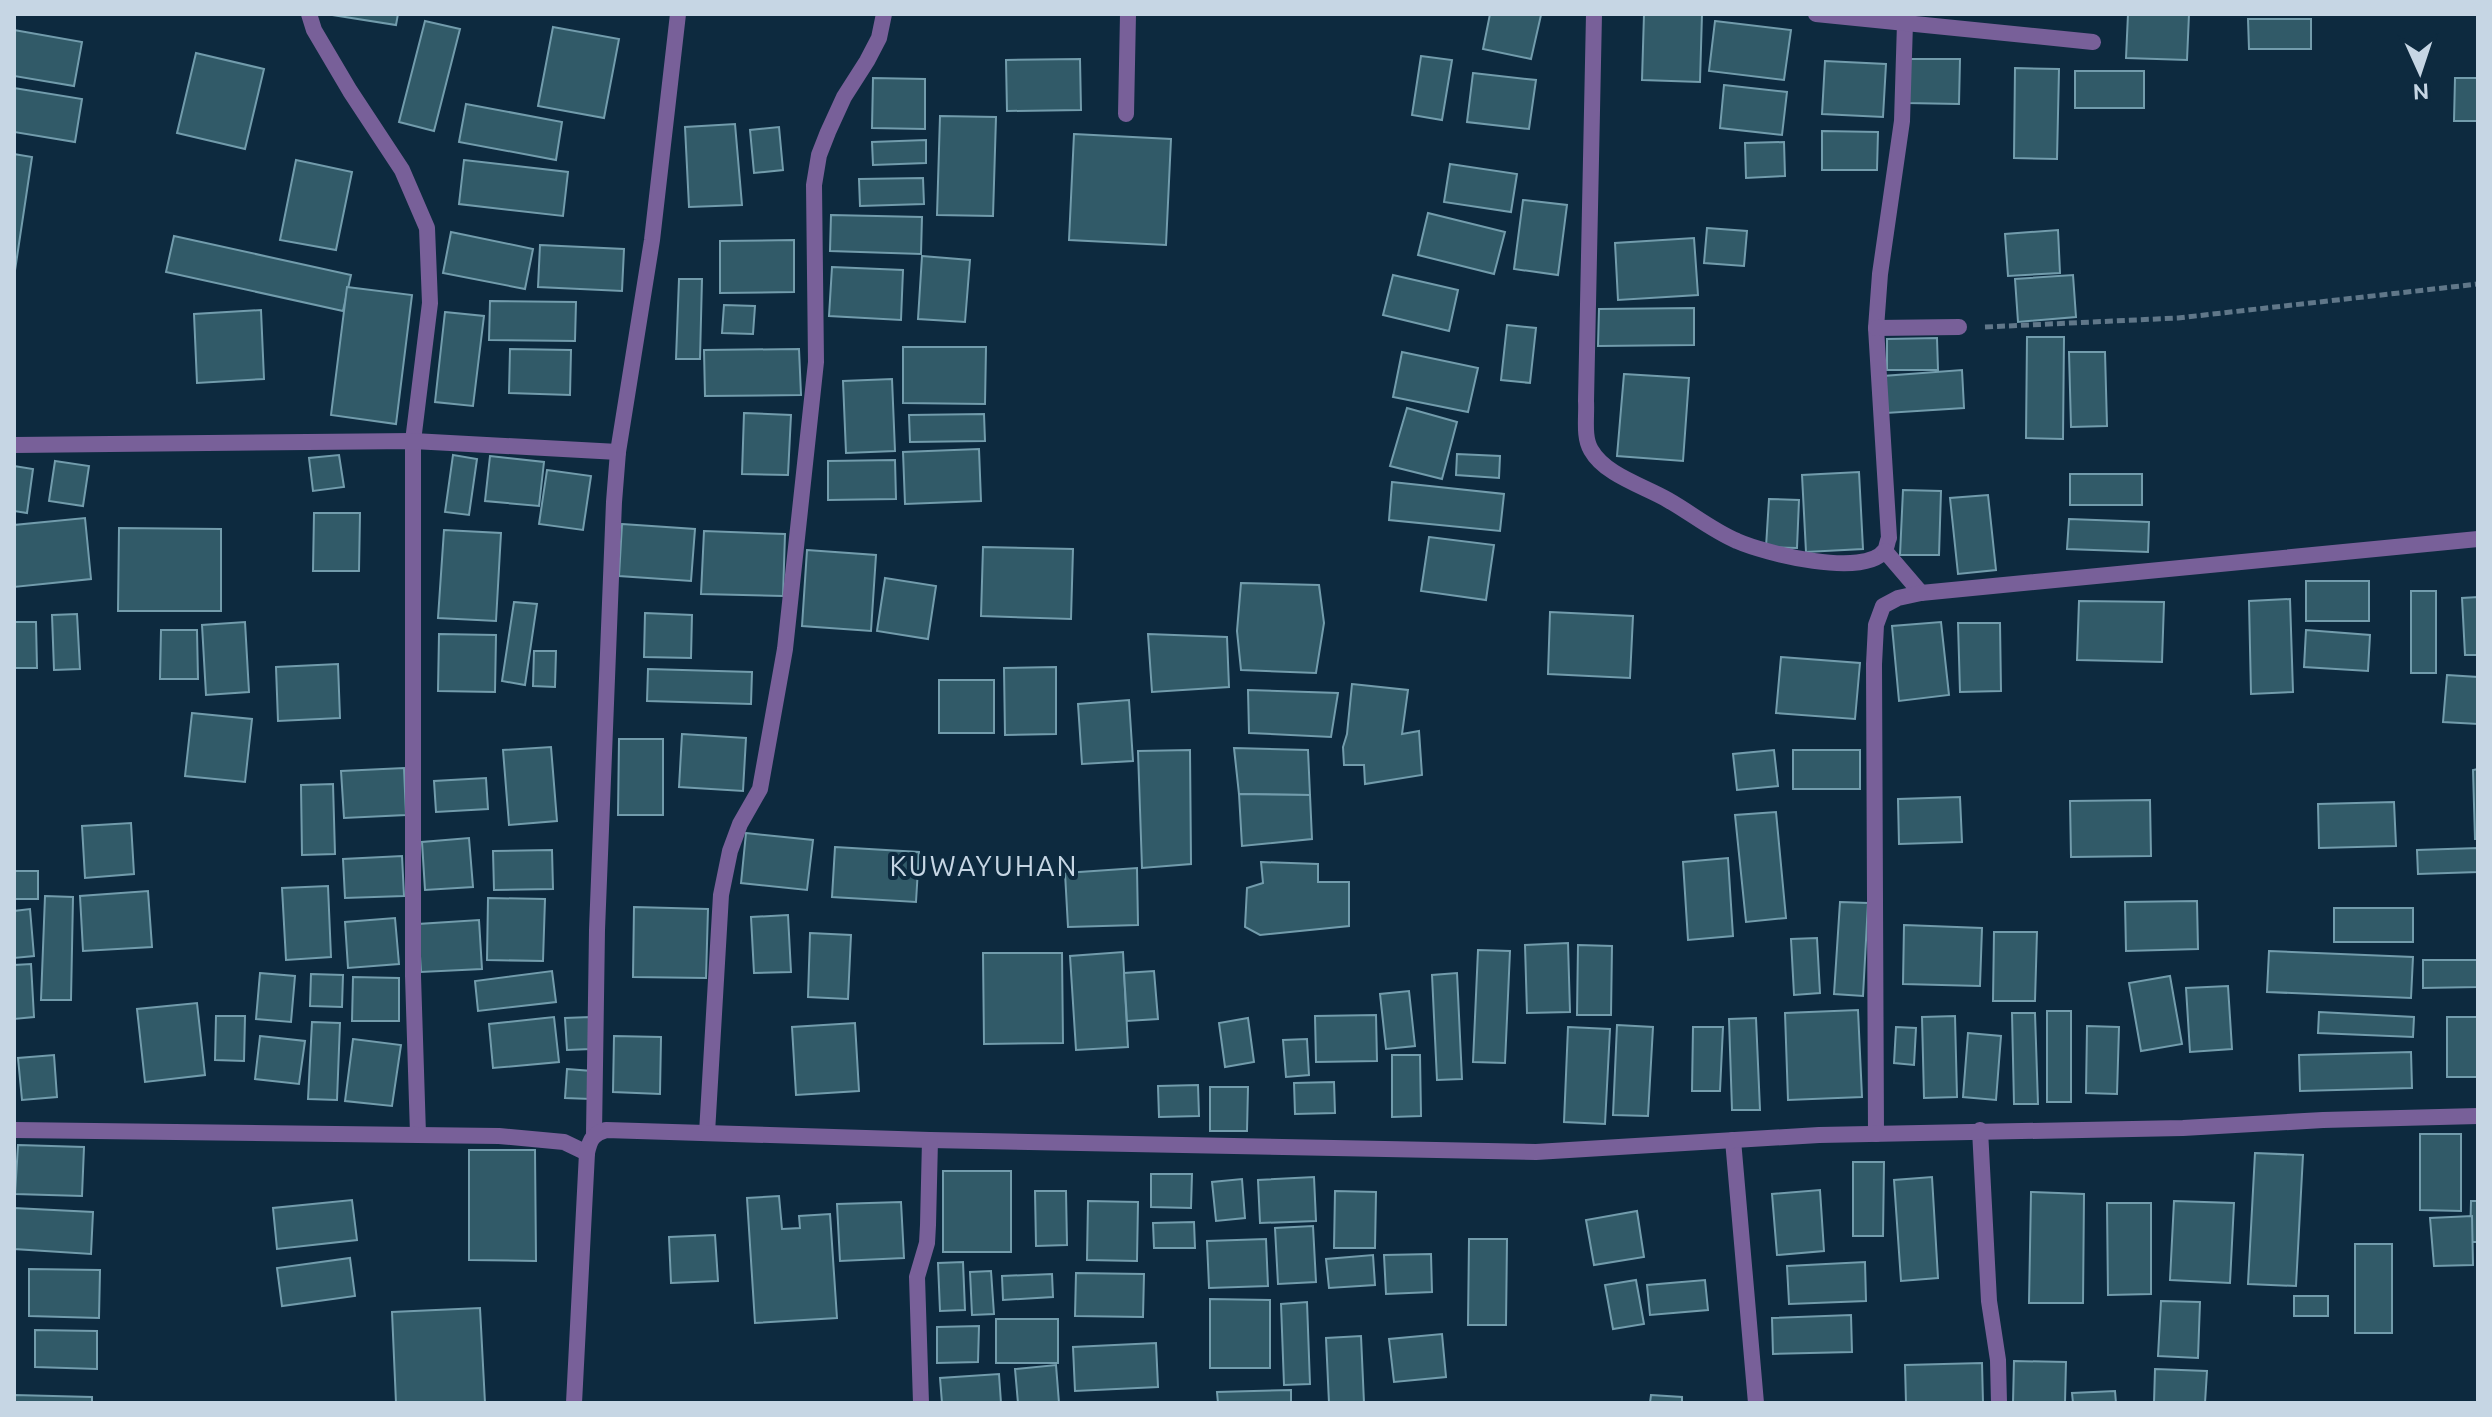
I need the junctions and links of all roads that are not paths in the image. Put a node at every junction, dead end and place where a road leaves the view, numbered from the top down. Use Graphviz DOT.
graph roads {
  1 [pos="309,14"];
  2 [pos="678,14"];
  3 [pos="884,14"];
  4 [pos="1128,14"];
  5 [pos="1594,14"];
  6 [pos="1816,14"];
  7 [pos="1905,23"];
  8 [pos="2093,42"];
  9 [pos="1126,114"];
  10 [pos="1959,327"];
  11 [pos="1876,328"];
  12 [pos="413,441"];
  13 [pos="14,445"];
  14 [pos="618,452"];
  15 [pos="2478,539"];
  16 [pos="1885,551"];
  17 [pos="1921,593"];
  18 [pos="2478,1116"];
  19 [pos="14,1130"];
  20 [pos="1980,1130"];
  21 [pos="707,1133"];
  22 [pos="418,1134"];
  23 [pos="594,1134"];
  24 [pos="1876,1134"];
  25 [pos="930,1140"];
  26 [pos="1733,1140"];
  27 [pos="587,1153"];
  28 [pos="574,1403"];
  29 [pos="921,1403"];
  30 [pos="1756,1403"];
  31 [pos="1999,1403"];
  1 -- 12 [label="street"];
  2 -- 14 [label="street"];
  3 -- 21 [label="street"];
  4 -- 9 [label="street"];
  5 -- 16 [label="street"];
  6 -- 7 [label="street"];
  7 -- 8 [label="street"];
  7 -- 11 [label="street"];
  10 -- 11 [label="street"];
  11 -- 16 [label="street"];
  12 -- 13 [label="street"];
  12 -- 14 [label="street"];
  12 -- 22 [label="street"];
  14 -- 23 [label="street"];
  15 -- 17 [label="street"];
  16 -- 17 [label="street"];
  17 -- 24 [label="street"];
  18 -- 20 [label="street"];
  19 -- 22 [label="street"];
  20 -- 24 [label="street"];
  20 -- 31 [label="street"];
  21 -- 23 [label="street"];
  21 -- 25 [label="street"];
  22 -- 27 [label="street"];
  23 -- 27 [label="street"];
  24 -- 26 [label="street"];
  25 -- 26 [label="street"];
  25 -- 29 [label="street"];
  26 -- 30 [label="street"];
  27 -- 28 [label="street"];
}
